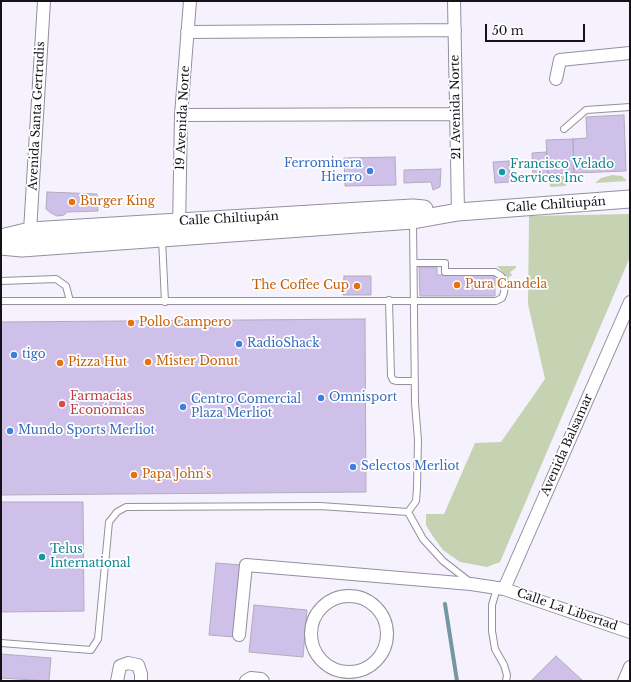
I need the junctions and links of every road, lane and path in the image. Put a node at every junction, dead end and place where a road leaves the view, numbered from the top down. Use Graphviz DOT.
graph roads {
  1 [pos="44,1"];
  2 [pos="190,1"];
  3 [pos="454,1"];
  4 [pos="455,30"];
  5 [pos="187,32"];
  6 [pos="630,53"];
  7 [pos="556,79"];
  8 [pos="630,107"];
  9 [pos="456,114"];
  10 [pos="181,115"];
  11 [pos="564,129"];
  12 [pos="630,199"];
  13 [pos="458,212"];
  14 [pos="413,220"];
  15 [pos="30,231"];
  16 [pos="173,232"];
  17 [pos="1,238"];
  18 [pos="1,246"];
  19 [pos="414,263"];
  20 [pos="1,281"];
  21 [pos="389,300"];
  22 [pos="415,300"];
  23 [pos="1,301"];
  24 [pos="70,301"];
  25 [pos="165,302"];
  26 [pos="630,302"];
  27 [pos="415,382"];
  28 [pos="408,512"];
  29 [pos="349,574"];
  30 [pos="471,584"];
  31 [pos="500,588"];
  32 [pos="347,595"];
  33 [pos="630,632"];
  34 [pos="239,635"];
  35 [pos="1,643"];
  36 [pos="630,667"];
  37 [pos="118,681"];
  38 [pos="141,681"];
  39 [pos="246,681"];
  40 [pos="263,681"];
  41 [pos="506,681"];
  42 [pos="624,681"];
  1 -- 15 [label="street, Avenida Santa Gertrudis"];
  2 -- 5 [label="street, 19 Avenida Norte"];
  3 -- 4 [label="street, 21 Avenida Norte"];
  4 -- 5 [label="street"];
  4 -- 9 [label="street, 21 Avenida Norte"];
  5 -- 10 [label="street, 19 Avenida Norte"];
  6 -- 7 [label="street"];
  8 -- 11 [label="lane"];
  9 -- 10 [label="street"];
  9 -- 13 [label="street, 21 Avenida Norte"];
  10 -- 16 [label="street, 19 Avenida Norte"];
  12 -- 13 [label="main road, Calle Chiltiupán"];
  13 -- 14 [label="main road, Calle Chiltiupán"];
  13 -- 16 [label="main road, Calle Chiltiupán"];
  14 -- 16 [label="main road, Calle Chiltiupán"];
  14 -- 19 [label="lane"];
  15 -- 16 [label="main road, Calle Chiltiupán"];
  15 -- 17 [label="main road, Calle Chiltiupán"];
  16 -- 18 [label="main road, Calle Chiltiupán"];
  16 -- 25 [label="lane"];
  19 -- 22 [label="lane"];
  19 -- 22 [label="lane"];
  20 -- 24 [label="lane"];
  21 -- 22 [label="lane"];
  21 -- 25 [label="lane"];
  21 -- 27 [label="lane"];
  22 -- 27 [label="lane"];
  23 -- 24 [label="lane"];
  24 -- 25 [label="lane"];
  26 -- 31 [label="street, Avenida Balsamar"];
  27 -- 28 [label="lane"];
  28 -- 30 [label="lane"];
  28 -- 35 [label="lane"];
  29 -- 30 [label="street, Calle La Libertad"];
  29 -- 32 [label="street"];
  29 -- 34 [label="street, Calle La Libertad"];
  30 -- 31 [label="street, Calle La Libertad"];
  31 -- 33 [label="street, Calle La Libertad"];
  31 -- 41 [label="lane"];
  32 -- 32 [label="street"];
  36 -- 42 [label="street"];
  37 -- 38 [label="street"];
  39 -- 40 [label="street"];
}
